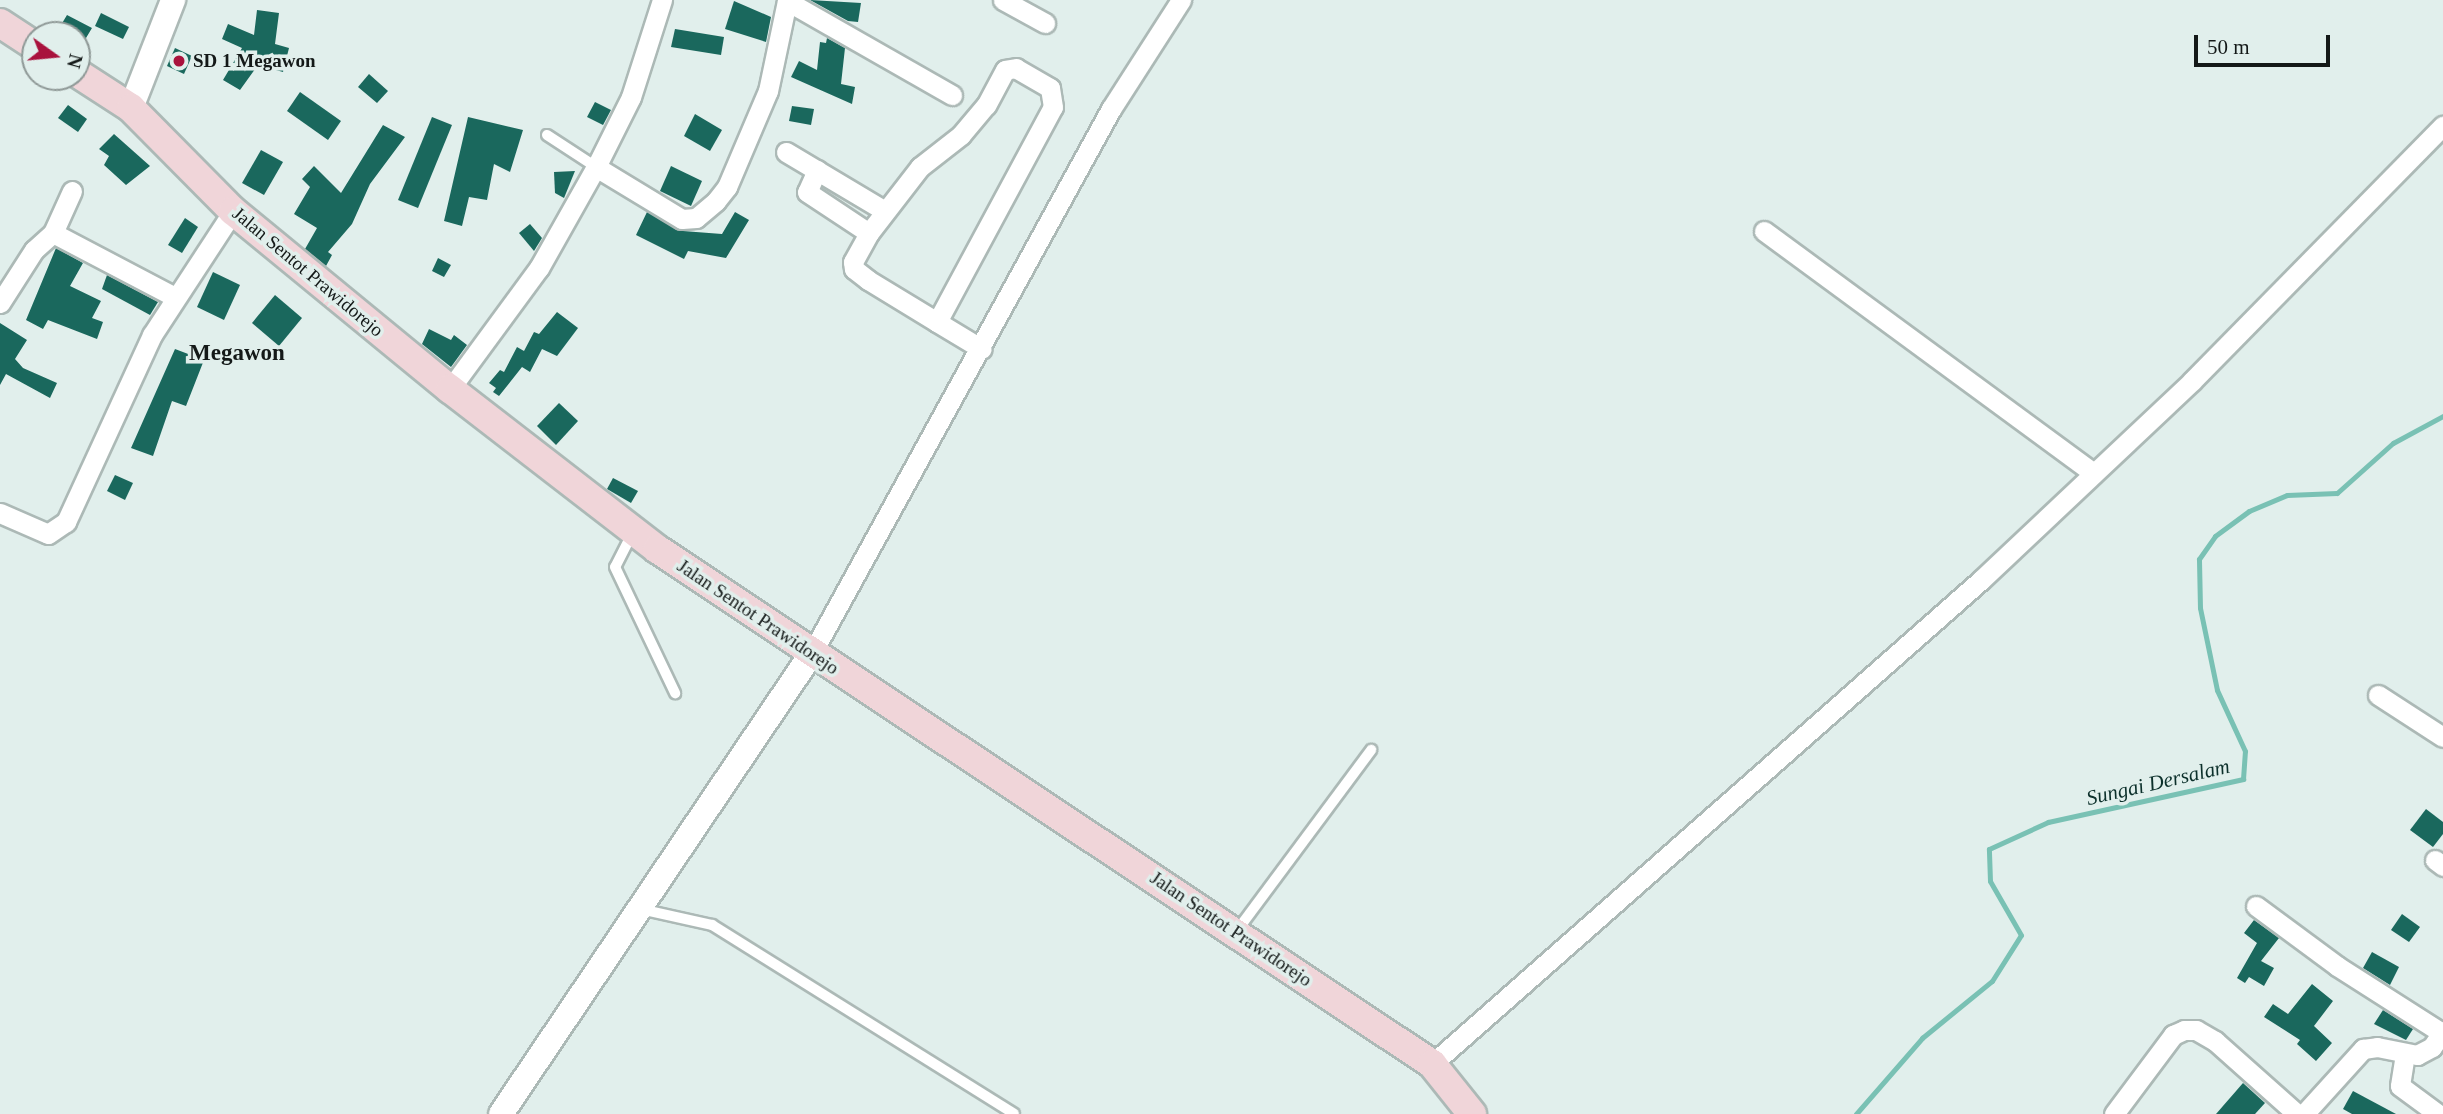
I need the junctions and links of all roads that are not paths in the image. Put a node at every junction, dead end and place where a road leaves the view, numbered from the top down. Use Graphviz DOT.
graph roads {
  1 [pos="173,0"];
  2 [pos="662,0"];
  3 [pos="781,0"];
  4 [pos="787,0"];
  5 [pos="1003,0"];
  6 [pos="1181,0"];
  7 [pos="0,23"];
  8 [pos="1045,23"];
  9 [pos="21,37"];
  10 [pos="91,82"];
  11 [pos="952,95"];
  12 [pos="131,108"];
  13 [pos="2443,127"];
  14 [pos="547,135"];
  15 [pos="786,152"];
  16 [pos="596,167"];
  17 [pos="817,170"];
  18 [pos="72,191"];
  19 [pos="233,211"];
  20 [pos="885,211"];
  21 [pos="1764,231"];
  22 [pos="52,233"];
  23 [pos="869,233"];
  24 [pos="175,298"];
  25 [pos="0,303"];
  26 [pos="937,322"];
  27 [pos="982,349"];
  28 [pos="450,389"];
  29 [pos="2094,473"];
  30 [pos="0,513"];
  31 [pos="634,531"];
  32 [pos="812,653"];
  33 [pos="676,693"];
  34 [pos="2378,695"];
  35 [pos="2443,737"];
  36 [pos="1371,750"];
  37 [pos="2256,906"];
  38 [pos="639,909"];
  39 [pos="1236,933"];
  40 [pos="2442,1032"];
  41 [pos="2406,1054"];
  42 [pos="1432,1064"];
  43 [pos="501,1114"];
  44 [pos="1014,1114"];
  45 [pos="1472,1114"];
  46 [pos="2114,1114"];
  47 [pos="2297,1114"];
  48 [pos="2304,1114"];
  49 [pos="2438,1114"];
  1 -- 12 [label="street"];
  2 -- 16 [label="street"];
  3 -- 4 [label="street"];
  4 -- 11 [label="street"];
  4 -- 16 [label="street"];
  5 -- 8 [label="street"];
  6 -- 27 [label="street"];
  7 -- 9 [label="main road"];
  10 -- 12 [label="main road, Jalan Sentot Prawidorejo"];
  12 -- 19 [label="main road, Jalan Sentot Prawidorejo"];
  13 -- 29 [label="street"];
  14 -- 16 [label="lane"];
  15 -- 17 [label="street"];
  16 -- 28 [label="street"];
  17 -- 20 [label="street"];
  17 -- 23 [label="street"];
  18 -- 22 [label="street"];
  19 -- 24 [label="street"];
  19 -- 28 [label="main road, Jalan Sentot Prawidorejo"];
  20 -- 23 [label="street"];
  20 -- 26 [label="street"];
  21 -- 29 [label="street"];
  22 -- 24 [label="street"];
  22 -- 25 [label="street"];
  23 -- 26 [label="street"];
  24 -- 30 [label="street"];
  26 -- 27 [label="street"];
  27 -- 32 [label="street"];
  28 -- 31 [label="main road, Jalan Sentot Prawidorejo"];
  29 -- 42 [label="street"];
  31 -- 32 [label="main road, Jalan Sentot Prawidorejo"];
  31 -- 33 [label="lane"];
  32 -- 38 [label="street"];
  32 -- 39 [label="main road, Jalan Sentot Prawidorejo"];
  34 -- 35 [label="street"];
  36 -- 39 [label="lane"];
  37 -- 40 [label="street"];
  38 -- 43 [label="street"];
  38 -- 44 [label="lane"];
  39 -- 42 [label="main road, Jalan Sentot Prawidorejo"];
  40 -- 41 [label="street"];
  41 -- 48 [label="street"];
  41 -- 49 [label="street"];
  42 -- 45 [label="main road, Jalan Sentot Prawidorejo"];
  46 -- 47 [label="street"];
}
